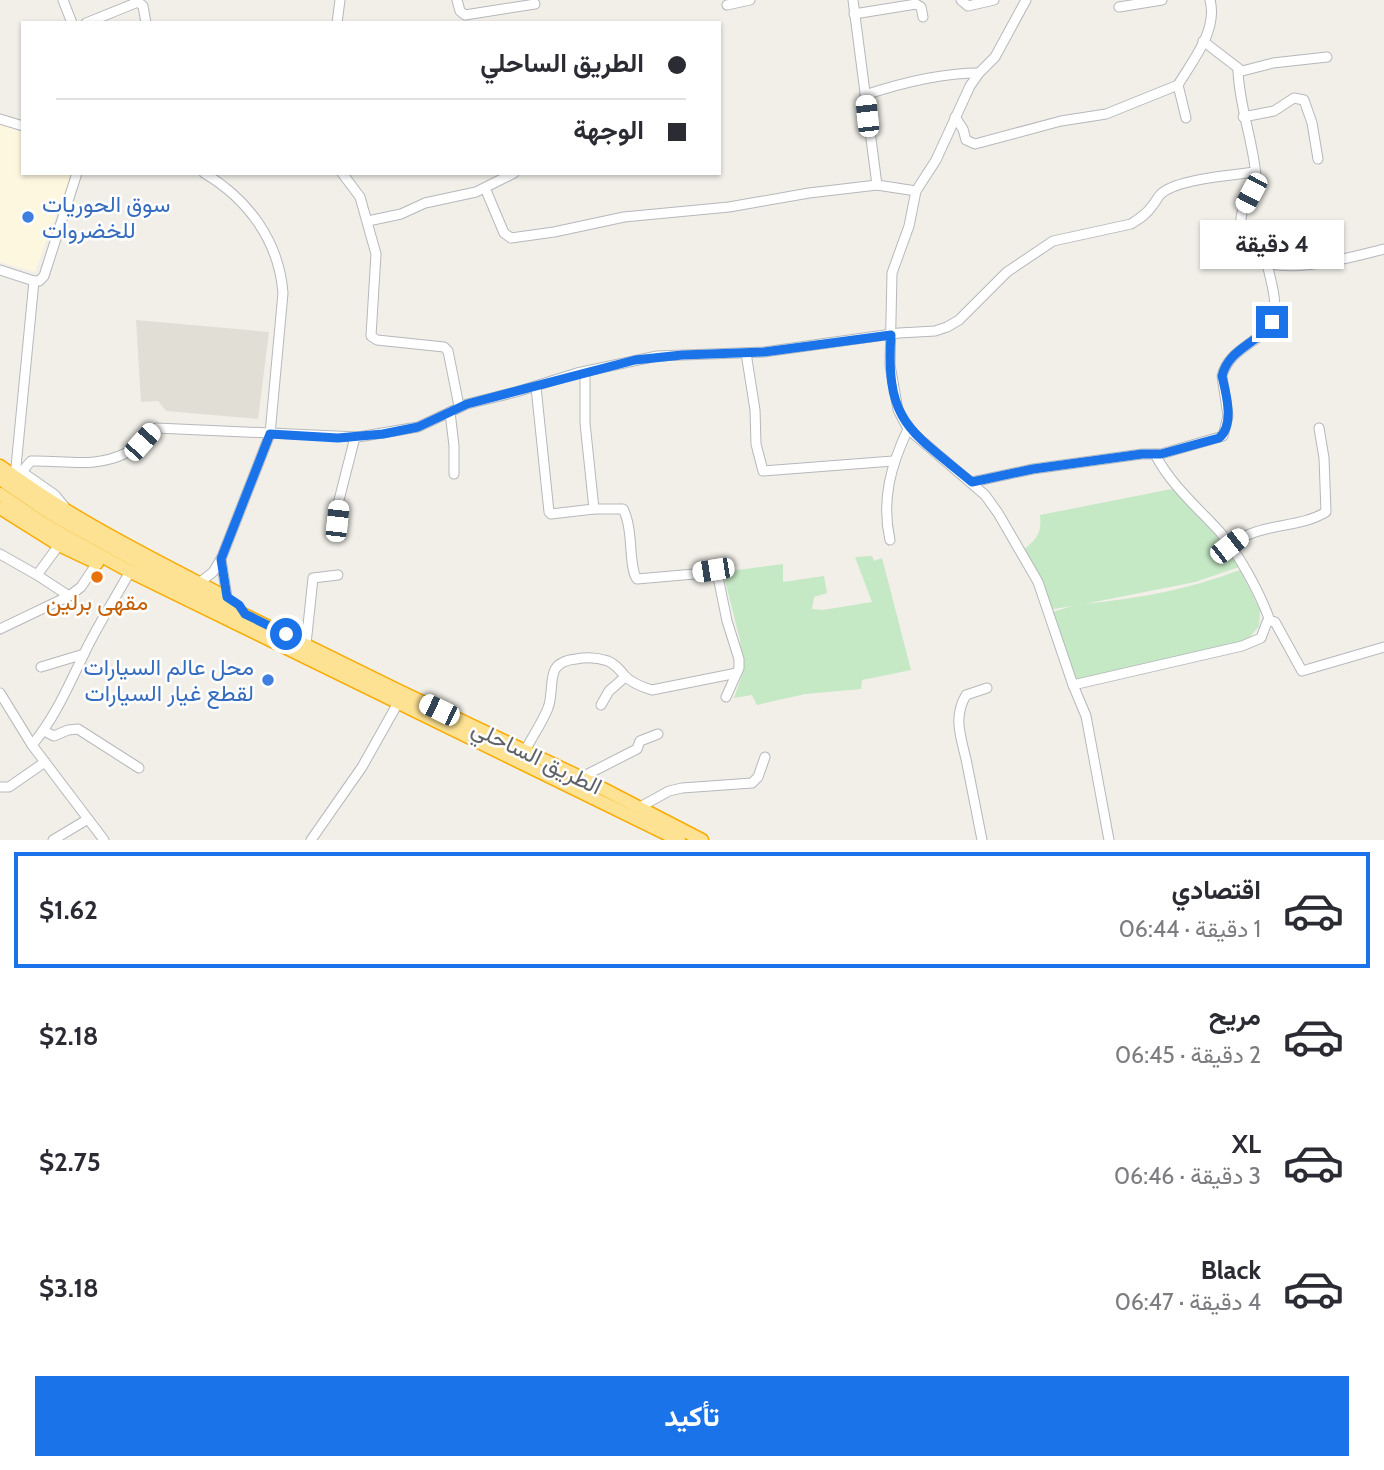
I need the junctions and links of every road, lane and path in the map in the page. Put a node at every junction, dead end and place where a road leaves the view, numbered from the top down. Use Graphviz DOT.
graph roads {
  1 [pos="63,0"];
  2 [pos="340,0"];
  3 [pos="457,0"];
  4 [pos="750,0"];
  5 [pos="853,0"];
  6 [pos="961,0"];
  7 [pos="994,0"];
  8 [pos="1026,0"];
  9 [pos="1162,0"];
  10 [pos="1210,0"];
  11 [pos="535,4"];
  12 [pos="727,5"];
  13 [pos="1119,7"];
  14 [pos="854,13"];
  15 [pos="923,17"];
  16 [pos="71,21"];
  17 [pos="91,21"];
  18 [pos="146,21"];
  19 [pos="337,21"];
  20 [pos="1203,41"];
  21 [pos="1327,57"];
  22 [pos="1238,70"];
  23 [pos="979,73"];
  24 [pos="1178,85"];
  25 [pos="865,95"];
  26 [pos="955,117"];
  27 [pos="1244,117"];
  28 [pos="1186,118"];
  29 [pos="0,119"];
  30 [pos="21,125"];
  31 [pos="1318,159"];
  32 [pos="1255,172"];
  33 [pos="76,175"];
  34 [pos="207,175"];
  35 [pos="344,175"];
  36 [pos="510,175"];
  37 [pos="877,185"];
  38 [pos="485,188"];
  39 [pos="916,191"];
  40 [pos="368,221"];
  41 [pos="1384,249"];
  42 [pos="1267,264"];
  43 [pos="0,270"];
  44 [pos="34,281"];
  45 [pos="891,335"];
  46 [pos="746,353"];
  47 [pos="585,372"];
  48 [pos="537,387"];
  49 [pos="459,406"];
  50 [pos="450,412"];
  51 [pos="1320,428"];
  52 [pos="908,429"];
  53 [pos="270,434"];
  54 [pos="355,438"];
  55 [pos="1155,454"];
  56 [pos="893,461"];
  57 [pos="0,466"];
  58 [pos="454,474"];
  59 [pos="15,477"];
  60 [pos="0,479"];
  61 [pos="972,482"];
  62 [pos="0,494"];
  63 [pos="594,509"];
  64 [pos="66,510"];
  65 [pos="1,511"];
  66 [pos="337,521"];
  67 [pos="890,540"];
  68 [pos="59,545"];
  69 [pos="1229,546"];
  70 [pos="0,554"];
  71 [pos="221,559"];
  72 [pos="5,563"];
  73 [pos="97,563"];
  74 [pos="37,575"];
  75 [pos="128,575"];
  76 [pos="338,575"];
  77 [pos="145,579"];
  78 [pos="200,583"];
  79 [pos="69,596"];
  80 [pos="227,597"];
  81 [pos="245,614"];
  82 [pos="1270,621"];
  83 [pos="0,629"];
  84 [pos="306,644"];
  85 [pos="1384,646"];
  86 [pos="84,654"];
  87 [pos="41,667"];
  88 [pos="737,673"];
  89 [pos="625,677"];
  90 [pos="1073,685"];
  91 [pos="987,688"];
  92 [pos="0,693"];
  93 [pos="726,697"];
  94 [pos="398,703"];
  95 [pos="601,705"];
  96 [pos="44,731"];
  97 [pos="659,734"];
  98 [pos="32,745"];
  99 [pos="525,751"];
  100 [pos="765,757"];
  101 [pos="45,762"];
  102 [pos="139,768"];
  103 [pos="579,783"];
  104 [pos="0,788"];
  105 [pos="639,807"];
  106 [pos="88,819"];
  107 [pos="652,821"];
  108 [pos="53,840"];
  109 [pos="104,840"];
  110 [pos="311,840"];
  111 [pos="679,840"];
  112 [pos="702,840"];
  113 [pos="982,840"];
  114 [pos="1109,840"];
  1 -- 16 [label="street"];
  2 -- 19 [label="street"];
  3 -- 11 [label="street"];
  4 -- 12 [label="street"];
  5 -- 14 [label="street"];
  6 -- 7 [label="street"];
  8 -- 23 [label="street"];
  9 -- 13 [label="street"];
  10 -- 20 [label="street"];
  14 -- 15 [label="street"];
  14 -- 25 [label="street"];
  17 -- 18 [label="street"];
  20 -- 22 [label="street"];
  20 -- 24 [label="street"];
  21 -- 22 [label="street"];
  22 -- 27 [label="street"];
  23 -- 25 [label="street"];
  23 -- 26 [label="street"];
  24 -- 26 [label="street"];
  24 -- 28 [label="street"];
  25 -- 37 [label="street"];
  26 -- 39 [label="street"];
  27 -- 31 [label="street"];
  27 -- 32 [label="street"];
  29 -- 30 [label="street"];
  32 -- 42 [label="street"];
  32 -- 45 [label="street"];
  33 -- 44 [label="street"];
  34 -- 53 [label="street"];
  35 -- 40 [label="street"];
  36 -- 38 [label="street"];
  37 -- 38 [label="street"];
  37 -- 39 [label="street"];
  38 -- 40 [label="street"];
  39 -- 45 [label="street"];
  40 -- 49 [label="street"];
  41 -- 42 [label="street"];
  42 -- 55 [label="street"];
  43 -- 44 [label="street"];
  44 -- 59 [label="street"];
  45 -- 46 [label="street"];
  45 -- 52 [label="street"];
  46 -- 47 [label="street"];
  46 -- 56 [label="street"];
  47 -- 48 [label="street"];
  47 -- 63 [label="street"];
  48 -- 49 [label="street"];
  48 -- 63 [label="street"];
  49 -- 50 [label="street"];
  50 -- 54 [label="street"];
  50 -- 58 [label="street"];
  51 -- 69 [label="street"];
  52 -- 56 [label="street"];
  52 -- 61 [label="street"];
  53 -- 54 [label="street"];
  53 -- 64 [label="street"];
  53 -- 71 [label="street"];
  54 -- 66 [label="street"];
  55 -- 61 [label="street"];
  55 -- 69 [label="street"];
  56 -- 67 [label="street"];
  57 -- 59 [label="highway"];
  59 -- 64 [label="highway"];
  60 -- 81 [label="highway, الطريق الساحلي"];
  61 -- 90 [label="street"];
  62 -- 77 [label="highway, الطريق الساحلي"];
  63 -- 88 [label="street"];
  64 -- 78 [label="highway"];
  65 -- 68 [label="highway"];
  68 -- 73 [label="highway"];
  68 -- 74 [label="street"];
  69 -- 82 [label="street"];
  70 -- 72 [label="street"];
  71 -- 78 [label="street"];
  71 -- 80 [label="street"];
  72 -- 74 [label="street"];
  73 -- 75 [label="highway"];
  73 -- 79 [label="street"];
  74 -- 79 [label="street"];
  75 -- 77 [label="highway"];
  75 -- 86 [label="street"];
  76 -- 84 [label="street"];
  77 -- 94 [label="highway, الطريق الساحلي"];
  78 -- 80 [label="highway"];
  79 -- 83 [label="street"];
  80 -- 81 [label="highway"];
  81 -- 84 [label="highway, الطريق الساحلي"];
  82 -- 85 [label="street"];
  82 -- 90 [label="street"];
  84 -- 99 [label="highway, الطريق الساحلي"];
  86 -- 87 [label="street"];
  86 -- 96 [label="street"];
  88 -- 89 [label="street"];
  88 -- 93 [label="street"];
  89 -- 95 [label="street"];
  89 -- 99 [label="street"];
  90 -- 114 [label="street"];
  91 -- 113 [label="street"];
  92 -- 98 [label="street"];
  94 -- 103 [label="highway, الطريق الساحلي"];
  94 -- 110 [label="street"];
  96 -- 98 [label="street"];
  96 -- 102 [label="street"];
  97 -- 103 [label="street"];
  98 -- 101 [label="street"];
  99 -- 103 [label="highway, الطريق الساحلي"];
  100 -- 105 [label="street"];
  101 -- 104 [label="street"];
  101 -- 106 [label="street"];
  103 -- 105 [label="highway, الطريق الساحلي"];
  103 -- 107 [label="highway, الطريق الساحلي"];
  105 -- 107 [label="highway, الطريق الساحلي"];
  106 -- 108 [label="street"];
  106 -- 109 [label="street"];
  107 -- 111 [label="highway, الطريق الساحلي"];
  107 -- 112 [label="highway, الطريق الساحلي"];
}
